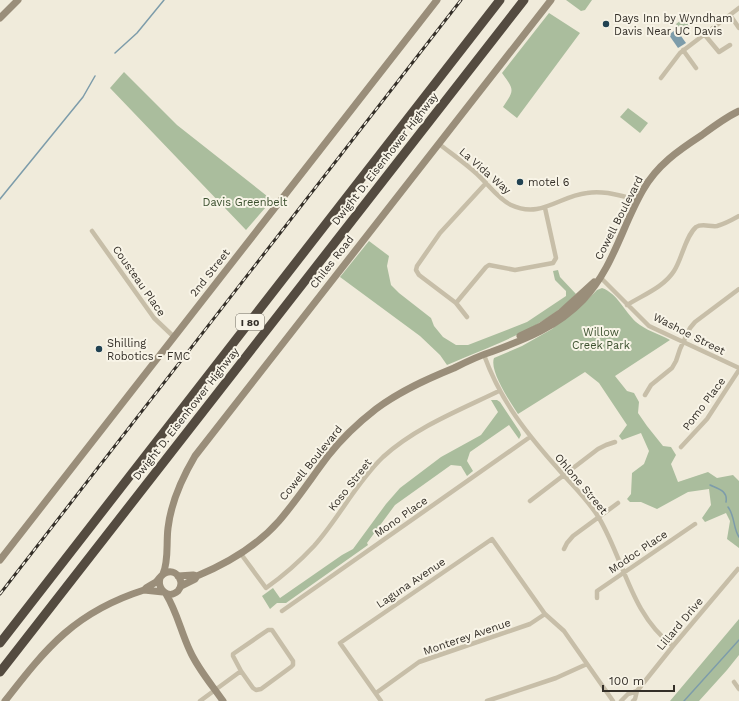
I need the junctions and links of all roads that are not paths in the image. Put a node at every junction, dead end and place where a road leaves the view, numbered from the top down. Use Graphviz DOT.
graph roads {
  1 [pos="18,0"];
  2 [pos="437,0"];
  3 [pos="500,0"];
  4 [pos="524,0"];
  5 [pos="551,0"];
  6 [pos="739,8"];
  7 [pos="730,15"];
  8 [pos="0,18"];
  9 [pos="739,28"];
  10 [pos="704,34"];
  11 [pos="730,45"];
  12 [pos="683,50"];
  13 [pos="696,68"];
  14 [pos="661,78"];
  15 [pos="739,111"];
  16 [pos="439,144"];
  17 [pos="486,183"];
  18 [pos="638,200"];
  19 [pos="544,208"];
  20 [pos="739,216"];
  21 [pos="92,231"];
  22 [pos="599,279"];
  23 [pos="739,289"];
  24 [pos="456,303"];
  25 [pos="627,305"];
  26 [pos="467,317"];
  27 [pos="174,337"];
  28 [pos="684,342"];
  29 [pos="487,353"];
  30 [pos="739,369"];
  31 [pos="499,390"];
  32 [pos="645,395"];
  33 [pos="530,437"];
  34 [pos="615,442"];
  35 [pos="681,447"];
  36 [pos="564,476"];
  37 [pos="530,501"];
  38 [pos="618,503"];
  39 [pos="598,517"];
  40 [pos="695,524"];
  41 [pos="564,549"];
  42 [pos="168,554"];
  43 [pos="241,554"];
  44 [pos="0,560"];
  45 [pos="738,569"];
  46 [pos="624,572"];
  47 [pos="177,574"];
  48 [pos="161,576"];
  49 [pos="197,576"];
  50 [pos="179,589"];
  51 [pos="144,590"];
  52 [pos="165,593"];
  53 [pos="597,598"];
  54 [pos="175,611"];
  55 [pos="282,611"];
  56 [pos="545,614"];
  57 [pos="0,643"];
  58 [pos="673,646"];
  59 [pos="587,664"];
  60 [pos="241,671"];
  61 [pos="0,672"];
  62 [pos="734,682"];
  63 [pos="739,689"];
  64 [pos="215,690"];
  65 [pos="637,691"];
  66 [pos="376,693"];
  67 [pos="5,701"];
  68 [pos="200,701"];
  69 [pos="223,701"];
  70 [pos="381,701"];
  71 [pos="487,701"];
  72 [pos="613,701"];
  73 [pos="621,701"];
  74 [pos="633,701"];
  1 -- 8 [label="street"];
  2 -- 27 [label="street, 2nd Street"];
  3 -- 57 [label="highway, Dwight D. Eisenhower Highway / I 80"];
  4 -- 61 [label="highway, Dwight D. Eisenhower Highway / I 80"];
  5 -- 16 [label="street, Chiles Road"];
  6 -- 7 [label="street"];
  7 -- 9 [label="street"];
  7 -- 10 [label="street"];
  10 -- 11 [label="street"];
  10 -- 12 [label="street"];
  12 -- 13 [label="street"];
  12 -- 14 [label="street"];
  15 -- 18 [label="street, Cowell Boulevard"];
  16 -- 17 [label="street, La Vida Way"];
  16 -- 42 [label="street, Chiles Road"];
  17 -- 19 [label="street, La Vida Way"];
  17 -- 24 [label="street"];
  18 -- 19 [label="street, La Vida Way"];
  18 -- 22 [label="street, Cowell Boulevard"];
  19 -- 24 [label="street"];
  20 -- 25 [label="street"];
  21 -- 27 [label="street, Cousteau Place"];
  22 -- 25 [label="street, Washoe Street"];
  22 -- 29 [label="street, Cowell Boulevard"];
  23 -- 28 [label="street"];
  24 -- 26 [label="street"];
  25 -- 28 [label="street, Washoe Street"];
  27 -- 44 [label="street, 2nd Street"];
  28 -- 30 [label="street, Washoe Street"];
  28 -- 32 [label="street"];
  29 -- 31 [label="street, Ohlone Street"];
  29 -- 43 [label="street, Cowell Boulevard"];
  30 -- 35 [label="street, Pomo Place"];
  31 -- 33 [label="street, Ohlone Street"];
  31 -- 43 [label="street, Koso Street"];
  33 -- 36 [label="street, Ohlone Street"];
  33 -- 55 [label="street, Mono Place"];
  34 -- 36 [label="street"];
  36 -- 37 [label="street"];
  36 -- 39 [label="street, Ohlone Street"];
  38 -- 39 [label="street"];
  39 -- 41 [label="street"];
  39 -- 46 [label="street, Ohlone Street"];
  40 -- 46 [label="street, Modoc Place"];
  42 -- 47 [label="street"];
  42 -- 48 [label="street"];
  43 -- 49 [label="street, Cowell Boulevard"];
  45 -- 58 [label="street, Lillard Drive"];
  46 -- 53 [label="street, Modoc Place"];
  46 -- 58 [label="street, Ohlone Street"];
  47 -- 48 [label="street"];
  47 -- 49 [label="street, Cowell Boulevard"];
  47 -- 50 [label="street"];
  48 -- 51 [label="street"];
  48 -- 52 [label="street"];
  49 -- 50 [label="street, Cowell Boulevard"];
  50 -- 52 [label="street"];
  50 -- 54 [label="street"];
  51 -- 52 [label="street"];
  51 -- 67 [label="street"];
  52 -- 54 [label="street"];
  54 -- 64 [label="street"];
  56 -- 59 [label="street"];
  56 -- 66 [label="street, Monterey Avenue"];
  56 -- 66 [label="street, Laguna Avenue"];
  58 -- 65 [label="street, Lillard Drive"];
  59 -- 71 [label="street"];
  59 -- 72 [label="street"];
  60 -- 60 [label="street"];
  60 -- 64 [label="street"];
  62 -- 63 [label="street"];
  64 -- 68 [label="street"];
  64 -- 69 [label="street"];
  65 -- 73 [label="street, Lillard Drive"];
  65 -- 74 [label="street, Lillard Drive"];
  66 -- 70 [label="street"];
}
